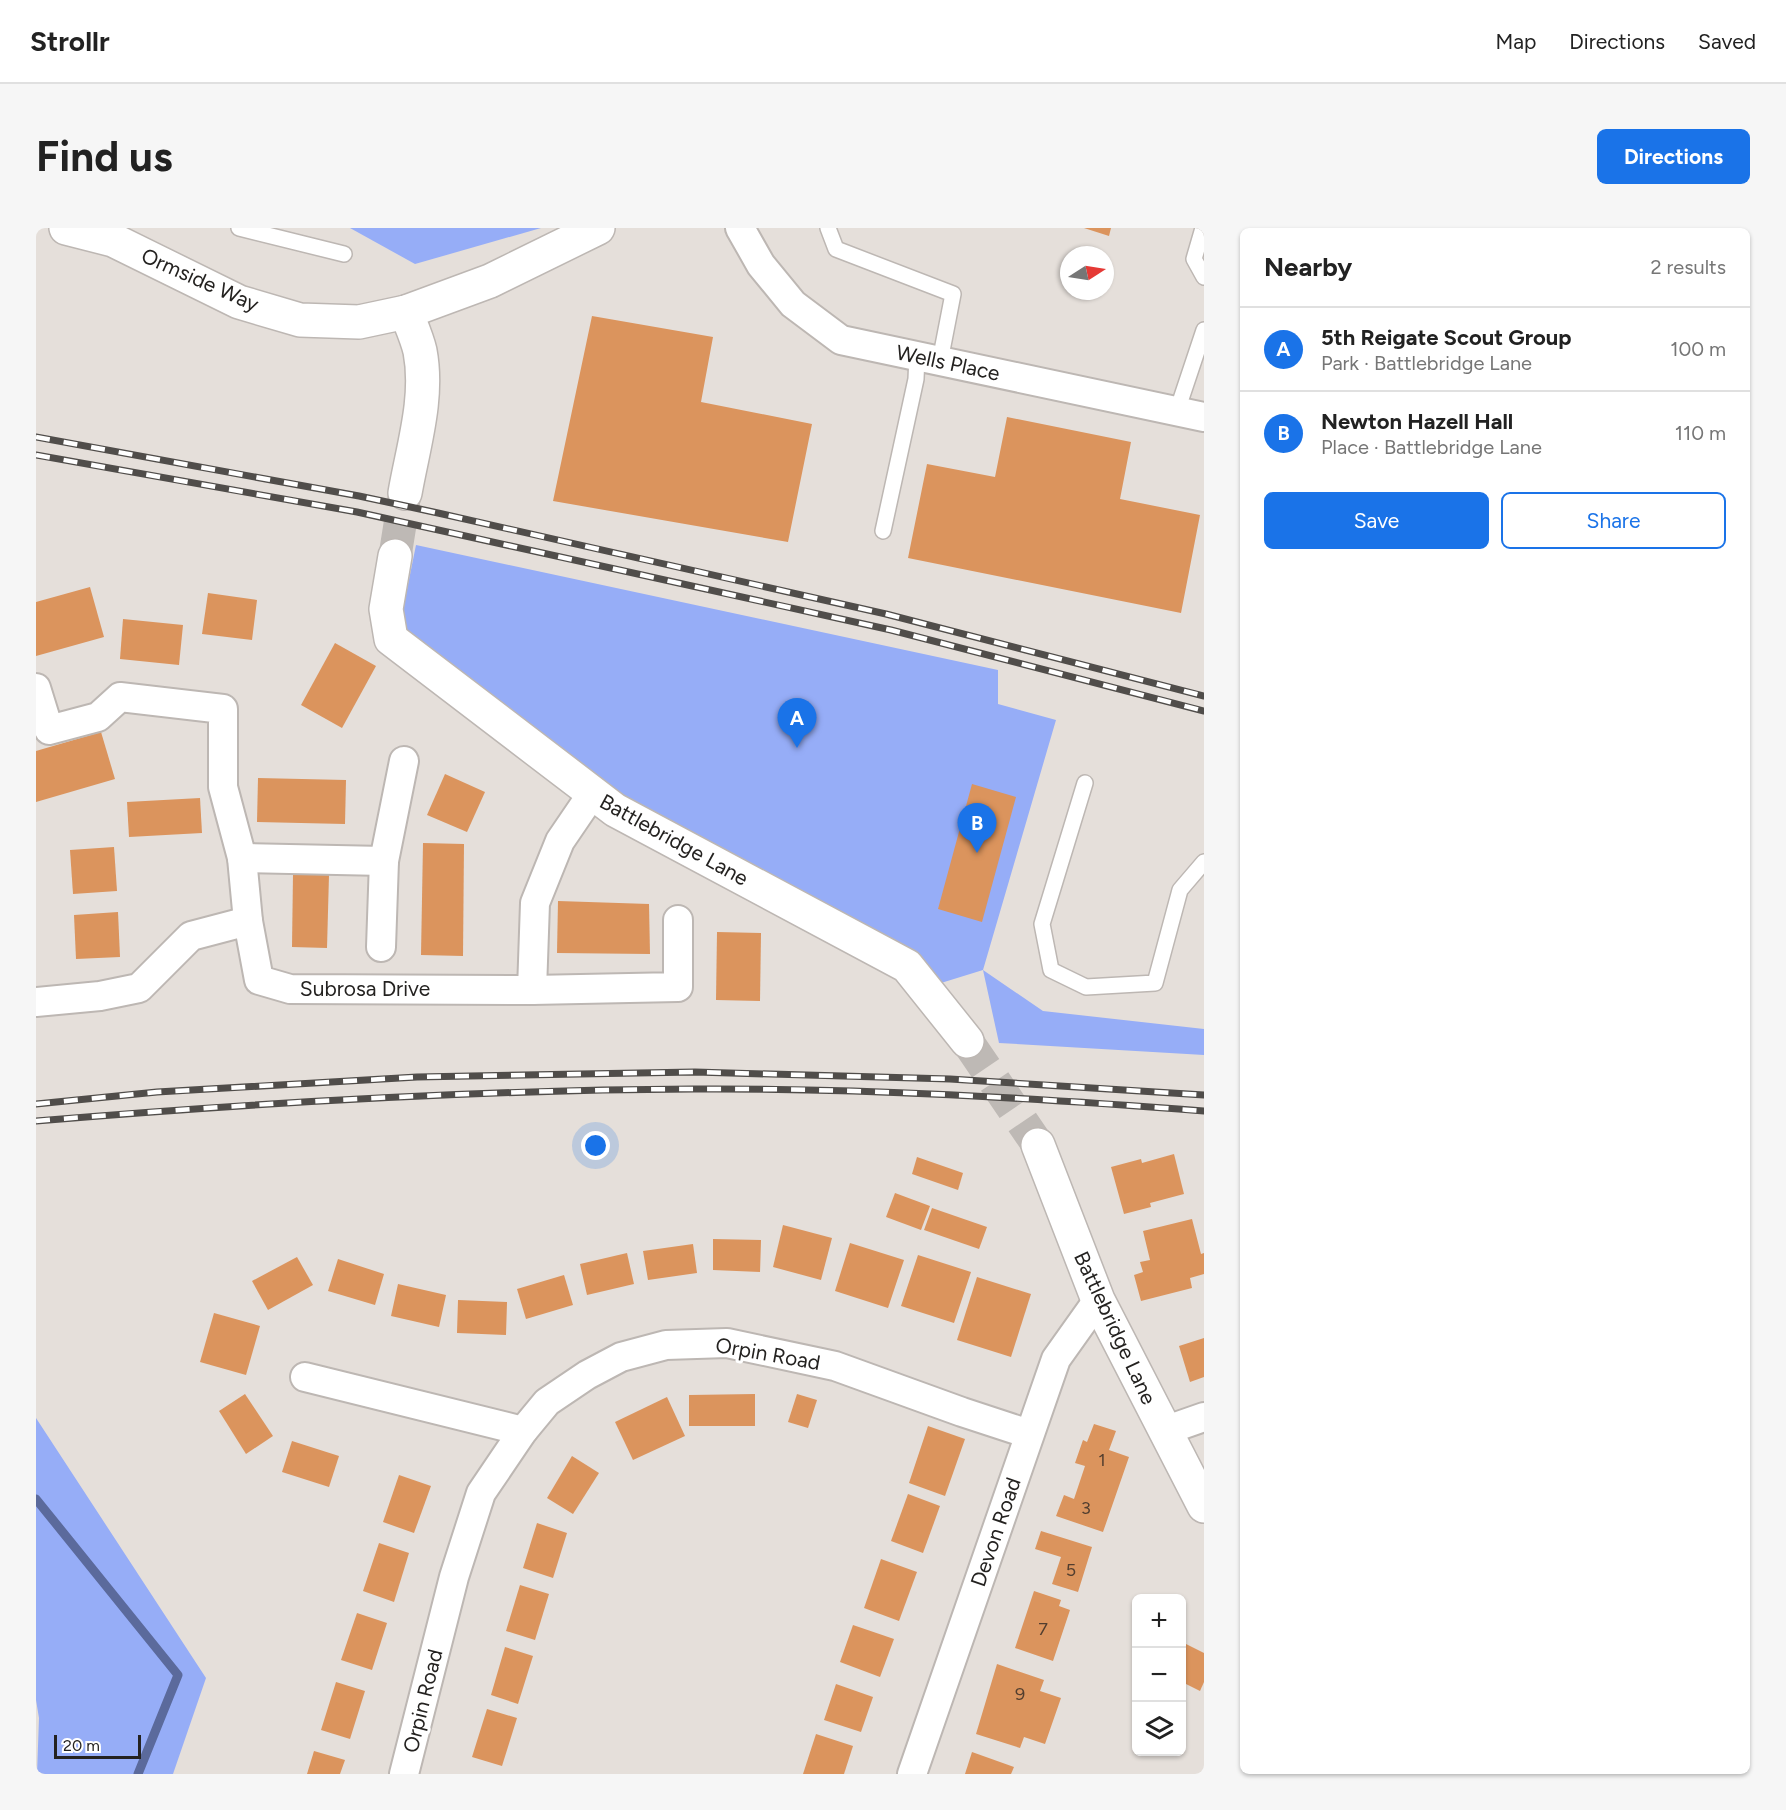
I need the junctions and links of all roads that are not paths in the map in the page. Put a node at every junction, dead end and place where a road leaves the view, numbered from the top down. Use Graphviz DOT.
graph roads {
  1 [pos="66,228"];
  2 [pos="239,228"];
  3 [pos="740,228"];
  4 [pos="828,228"];
  5 [pos="1203,228"];
  6 [pos="583,231"];
  7 [pos="115,234"];
  8 [pos="344,254"];
  9 [pos="1204,277"];
  10 [pos="406,312"];
  11 [pos="1204,330"];
  12 [pos="928,359"];
  13 [pos="1190,414"];
  14 [pos="405,493"];
  15 [pos="883,531"];
  16 [pos="395,556"];
  17 [pos="36,687"];
  18 [pos="404,761"];
  19 [pos="1085,783"];
  20 [pos="592,794"];
  21 [pos="242,858"];
  22 [pos="384,861"];
  23 [pos="1204,862"];
  24 [pos="678,920"];
  25 [pos="248,921"];
  26 [pos="381,947"];
  27 [pos="532,990"];
  28 [pos="36,1002"];
  29 [pos="967,1041"];
  30 [pos="1038,1145"];
  31 [pos="1098,1300"];
  32 [pos="305,1377"];
  33 [pos="1204,1418"];
  34 [pos="523,1431"];
  35 [pos="1164,1431"];
  36 [pos="1029,1434"];
  37 [pos="1204,1506"];
  38 [pos="404,1774"];
  39 [pos="912,1774"];
  1 -- 7 [label="street, Ormside Way"];
  2 -- 8 [label="lane"];
  3 -- 12 [label="street, Wells Place"];
  4 -- 12 [label="lane"];
  5 -- 9 [label="lane"];
  6 -- 10 [label="street, Ormside Way"];
  7 -- 10 [label="street, Ormside Way"];
  10 -- 14 [label="street"];
  11 -- 13 [label="lane"];
  12 -- 13 [label="street, Wells Place"];
  12 -- 15 [label="lane"];
  16 -- 20 [label="street, Battlebridge Lane"];
  17 -- 21 [label="street, Subrosa Drive"];
  18 -- 22 [label="street"];
  19 -- 23 [label="lane"];
  20 -- 27 [label="street"];
  20 -- 29 [label="street, Battlebridge Lane"];
  21 -- 22 [label="street"];
  21 -- 25 [label="street, Subrosa Drive"];
  22 -- 26 [label="street"];
  24 -- 27 [label="street, Subrosa Drive"];
  25 -- 27 [label="street, Subrosa Drive"];
  25 -- 28 [label="street"];
  30 -- 31 [label="street, Battlebridge Lane"];
  31 -- 35 [label="street, Battlebridge Lane"];
  31 -- 36 [label="street, Devon Road"];
  32 -- 34 [label="street"];
  33 -- 35 [label="street"];
  34 -- 36 [label="street, Orpin Road"];
  34 -- 38 [label="street, Orpin Road"];
  35 -- 37 [label="street, Battlebridge Lane"];
  36 -- 39 [label="street, Devon Road"];
}
